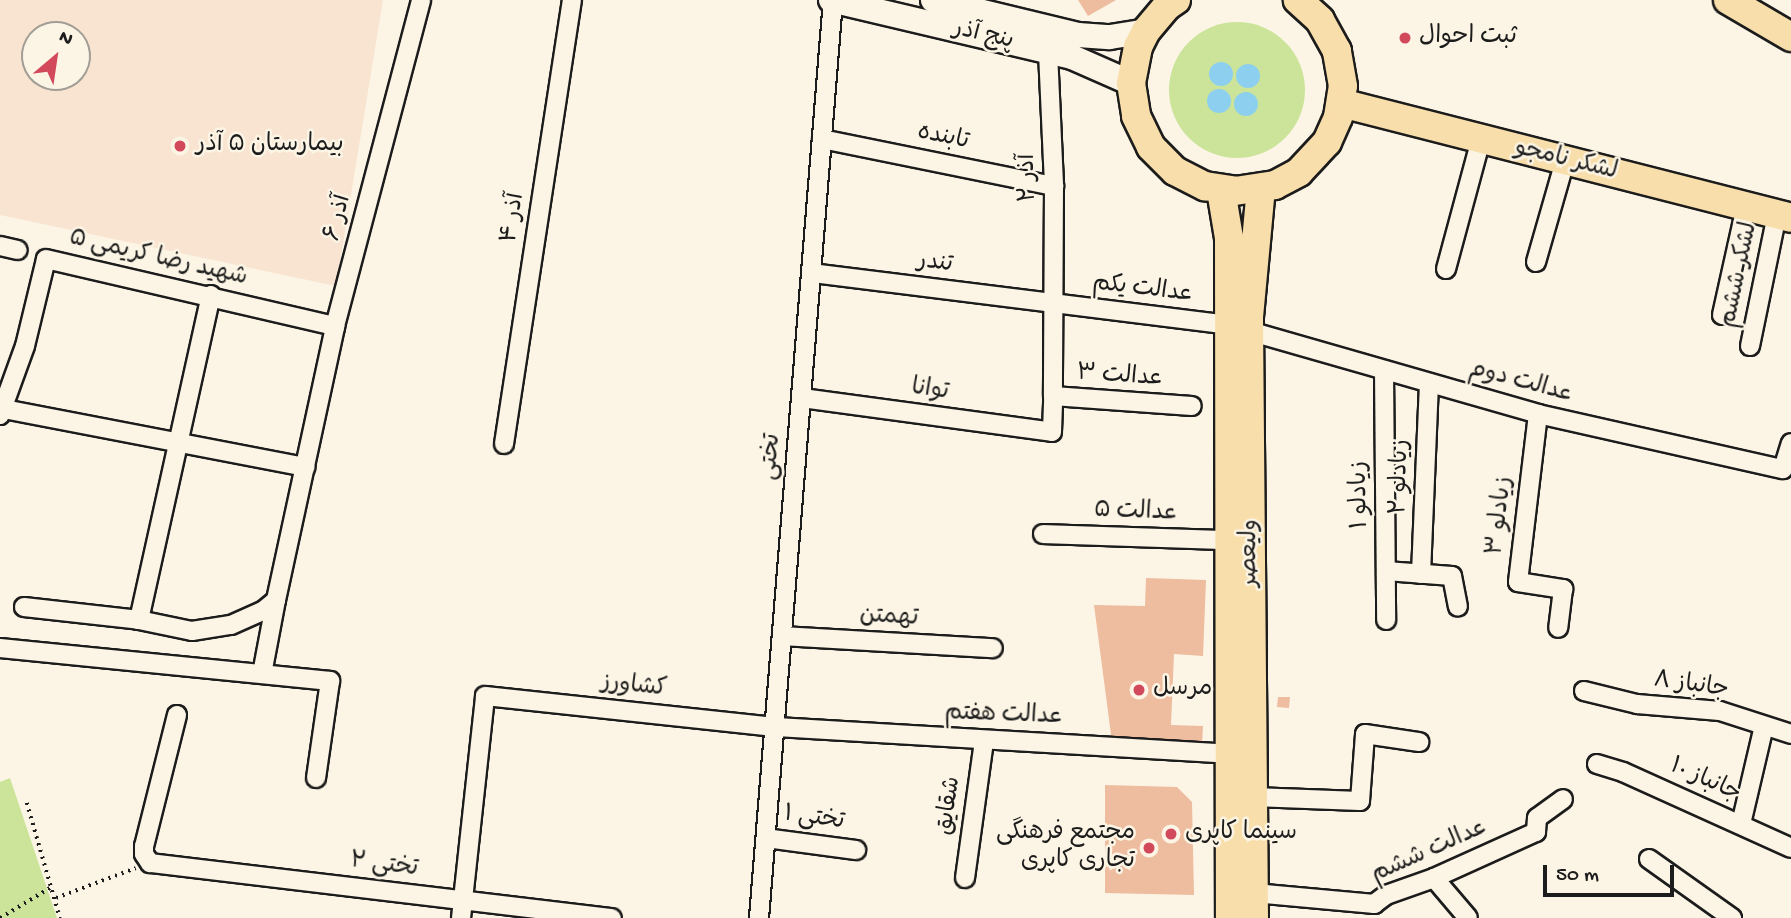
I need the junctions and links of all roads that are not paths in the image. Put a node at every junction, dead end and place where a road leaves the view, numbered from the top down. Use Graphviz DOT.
graph roads {
  1 [pos="421,0"];
  2 [pos="572,0"];
  3 [pos="832,0"];
  4 [pos="933,0"];
  5 [pos="1176,0"];
  6 [pos="1298,0"];
  7 [pos="1316,0"];
  8 [pos="1742,3"];
  9 [pos="1146,31"];
  10 [pos="1791,37"];
  11 [pos="1048,52"];
  12 [pos="1131,83"];
  13 [pos="1350,106"];
  14 [pos="822,139"];
  15 [pos="1481,139"];
  16 [pos="1565,161"];
  17 [pos="1054,186"];
  18 [pos="1261,188"];
  19 [pos="1222,190"];
  20 [pos="1746,207"];
  21 [pos="1784,217"];
  22 [pos="0,246"];
  23 [pos="18,250"];
  24 [pos="1536,262"];
  25 [pos="1446,269"];
  26 [pos="812,273"];
  27 [pos="211,295"];
  28 [pos="1053,303"];
  29 [pos="1722,316"];
  30 [pos="335,326"];
  31 [pos="1238,328"];
  32 [pos="1750,346"];
  33 [pos="1384,370"];
  34 [pos="1429,383"];
  35 [pos="1053,397"];
  36 [pos="802,398"];
  37 [pos="1192,406"];
  38 [pos="2,412"];
  39 [pos="1538,414"];
  40 [pos="177,442"];
  41 [pos="1791,443"];
  42 [pos="504,444"];
  43 [pos="305,467"];
  44 [pos="1043,534"];
  45 [pos="1228,540"];
  46 [pos="1386,571"];
  47 [pos="1421,574"];
  48 [pos="276,600"];
  49 [pos="1458,606"];
  50 [pos="24,607"];
  51 [pos="139,620"];
  52 [pos="1386,620"];
  53 [pos="1558,628"];
  54 [pos="782,636"];
  55 [pos="0,648"];
  56 [pos="993,648"];
  57 [pos="262,674"];
  58 [pos="1584,691"];
  59 [pos="177,715"];
  60 [pos="1764,726"];
  61 [pos="777,727"];
  62 [pos="1791,734"];
  63 [pos="984,741"];
  64 [pos="1419,742"];
  65 [pos="1228,754"];
  66 [pos="1597,764"];
  67 [pos="316,778"];
  68 [pos="1253,797"];
  69 [pos="1563,799"];
  70 [pos="1741,824"];
  71 [pos="766,838"];
  72 [pos="1791,848"];
  73 [pos="856,850"];
  74 [pos="1649,859"];
  75 [pos="965,878"];
  76 [pos="1433,878"];
  77 [pos="1254,906"];
  78 [pos="462,909"];
  79 [pos="1376,911"];
  80 [pos="612,918"];
  81 [pos="759,918"];
  82 [pos="1230,918"];
  83 [pos="1468,918"];
  84 [pos="1732,918"];
  1 -- 30 [label="street, آذر ۶"];
  2 -- 42 [label="street, آذر ۴"];
  3 -- 11 [label="main road, پنج آذر"];
  3 -- 14 [label="street, تختی"];
  4 -- 9 [label="main road, پنج آذر"];
  5 -- 9 [label="main road"];
  6 -- 13 [label="main road"];
  7 -- 13 [label="main road"];
  8 -- 10 [label="main road"];
  9 -- 12 [label="main road"];
  11 -- 12 [label="main road, پنج آذر"];
  11 -- 17 [label="street, ۲ آذر"];
  12 -- 19 [label="main road"];
  13 -- 15 [label="main road, لشکر نامجو"];
  13 -- 18 [label="main road"];
  14 -- 17 [label="street, تابنده"];
  14 -- 26 [label="street, تختی"];
  15 -- 16 [label="main road, لشکر نامجو"];
  15 -- 25 [label="street"];
  16 -- 20 [label="main road, لشکر نامجو"];
  16 -- 24 [label="street"];
  17 -- 28 [label="street, ۲ آذر"];
  18 -- 19 [label="main road"];
  18 -- 31 [label="main road, ولیعصر"];
  19 -- 31 [label="main road, ولیعصر"];
  20 -- 21 [label="main road, لشکر نامجو"];
  20 -- 29 [label="street"];
  21 -- 32 [label="street, لشکر ششم"];
  22 -- 23 [label="street"];
  26 -- 28 [label="street, تندر"];
  26 -- 36 [label="street, تختی"];
  27 -- 30 [label="street, شهید رضا کریمی ۵"];
  27 -- 38 [label="street, شهید رضا کریمی ۵"];
  27 -- 40 [label="street"];
  28 -- 31 [label="street, عدالت یکم"];
  28 -- 35 [label="street, عدالت ۳"];
  30 -- 43 [label="street, آذر ۶"];
  31 -- 33 [label="street, عدالت دوم"];
  31 -- 45 [label="main road, ولیعصر"];
  31 -- 68 [label="main road, ولیعصر"];
  33 -- 34 [label="street, عدالت دوم"];
  33 -- 46 [label="street, زیادلو ۱"];
  34 -- 39 [label="street, عدالت دوم"];
  34 -- 47 [label="street, زیادلو ۲"];
  35 -- 36 [label="street, توانا"];
  35 -- 37 [label="street, عدالت ۳"];
  36 -- 54 [label="street, تختی"];
  38 -- 40 [label="street"];
  39 -- 41 [label="street, عدالت دوم"];
  39 -- 53 [label="street, زیادلو ۳"];
  40 -- 43 [label="street"];
  40 -- 51 [label="street"];
  43 -- 48 [label="street, آذر ۶"];
  44 -- 45 [label="street, عدالت ۵"];
  45 -- 65 [label="main road, ولیعصر"];
  46 -- 47 [label="street"];
  46 -- 52 [label="street, زیادلو ۱"];
  47 -- 49 [label="street"];
  48 -- 51 [label="street"];
  48 -- 57 [label="street, آذر ۶"];
  50 -- 51 [label="street"];
  54 -- 56 [label="street, تهمتن"];
  54 -- 61 [label="street, تختی"];
  55 -- 57 [label="street"];
  57 -- 67 [label="street"];
  58 -- 60 [label="street, جانباز ۸"];
  59 -- 78 [label="street, تختی ۲"];
  60 -- 62 [label="street, جانباز ۸"];
  60 -- 70 [label="street"];
  61 -- 63 [label="street, عدالت هفتم"];
  61 -- 71 [label="street, تختی"];
  61 -- 78 [label="street, کشاورز"];
  63 -- 65 [label="street, عدالت هفتم"];
  63 -- 75 [label="street, شقایق"];
  64 -- 68 [label="street"];
  65 -- 82 [label="main road, ولیعصر"];
  66 -- 70 [label="street, ۱۰ جانباز"];
  68 -- 77 [label="main road, ولیعصر"];
  69 -- 76 [label="street, عدالت ششم"];
  70 -- 72 [label="street, ۱۰ جانباز"];
  71 -- 73 [label="street, ۱ تختی"];
  71 -- 81 [label="street, تختی"];
  74 -- 84 [label="street"];
  76 -- 79 [label="street, عدالت ششم"];
  76 -- 83 [label="street"];
  77 -- 79 [label="street, عدالت ششم"];
  78 -- 80 [label="street, تختی ۲"];
}
